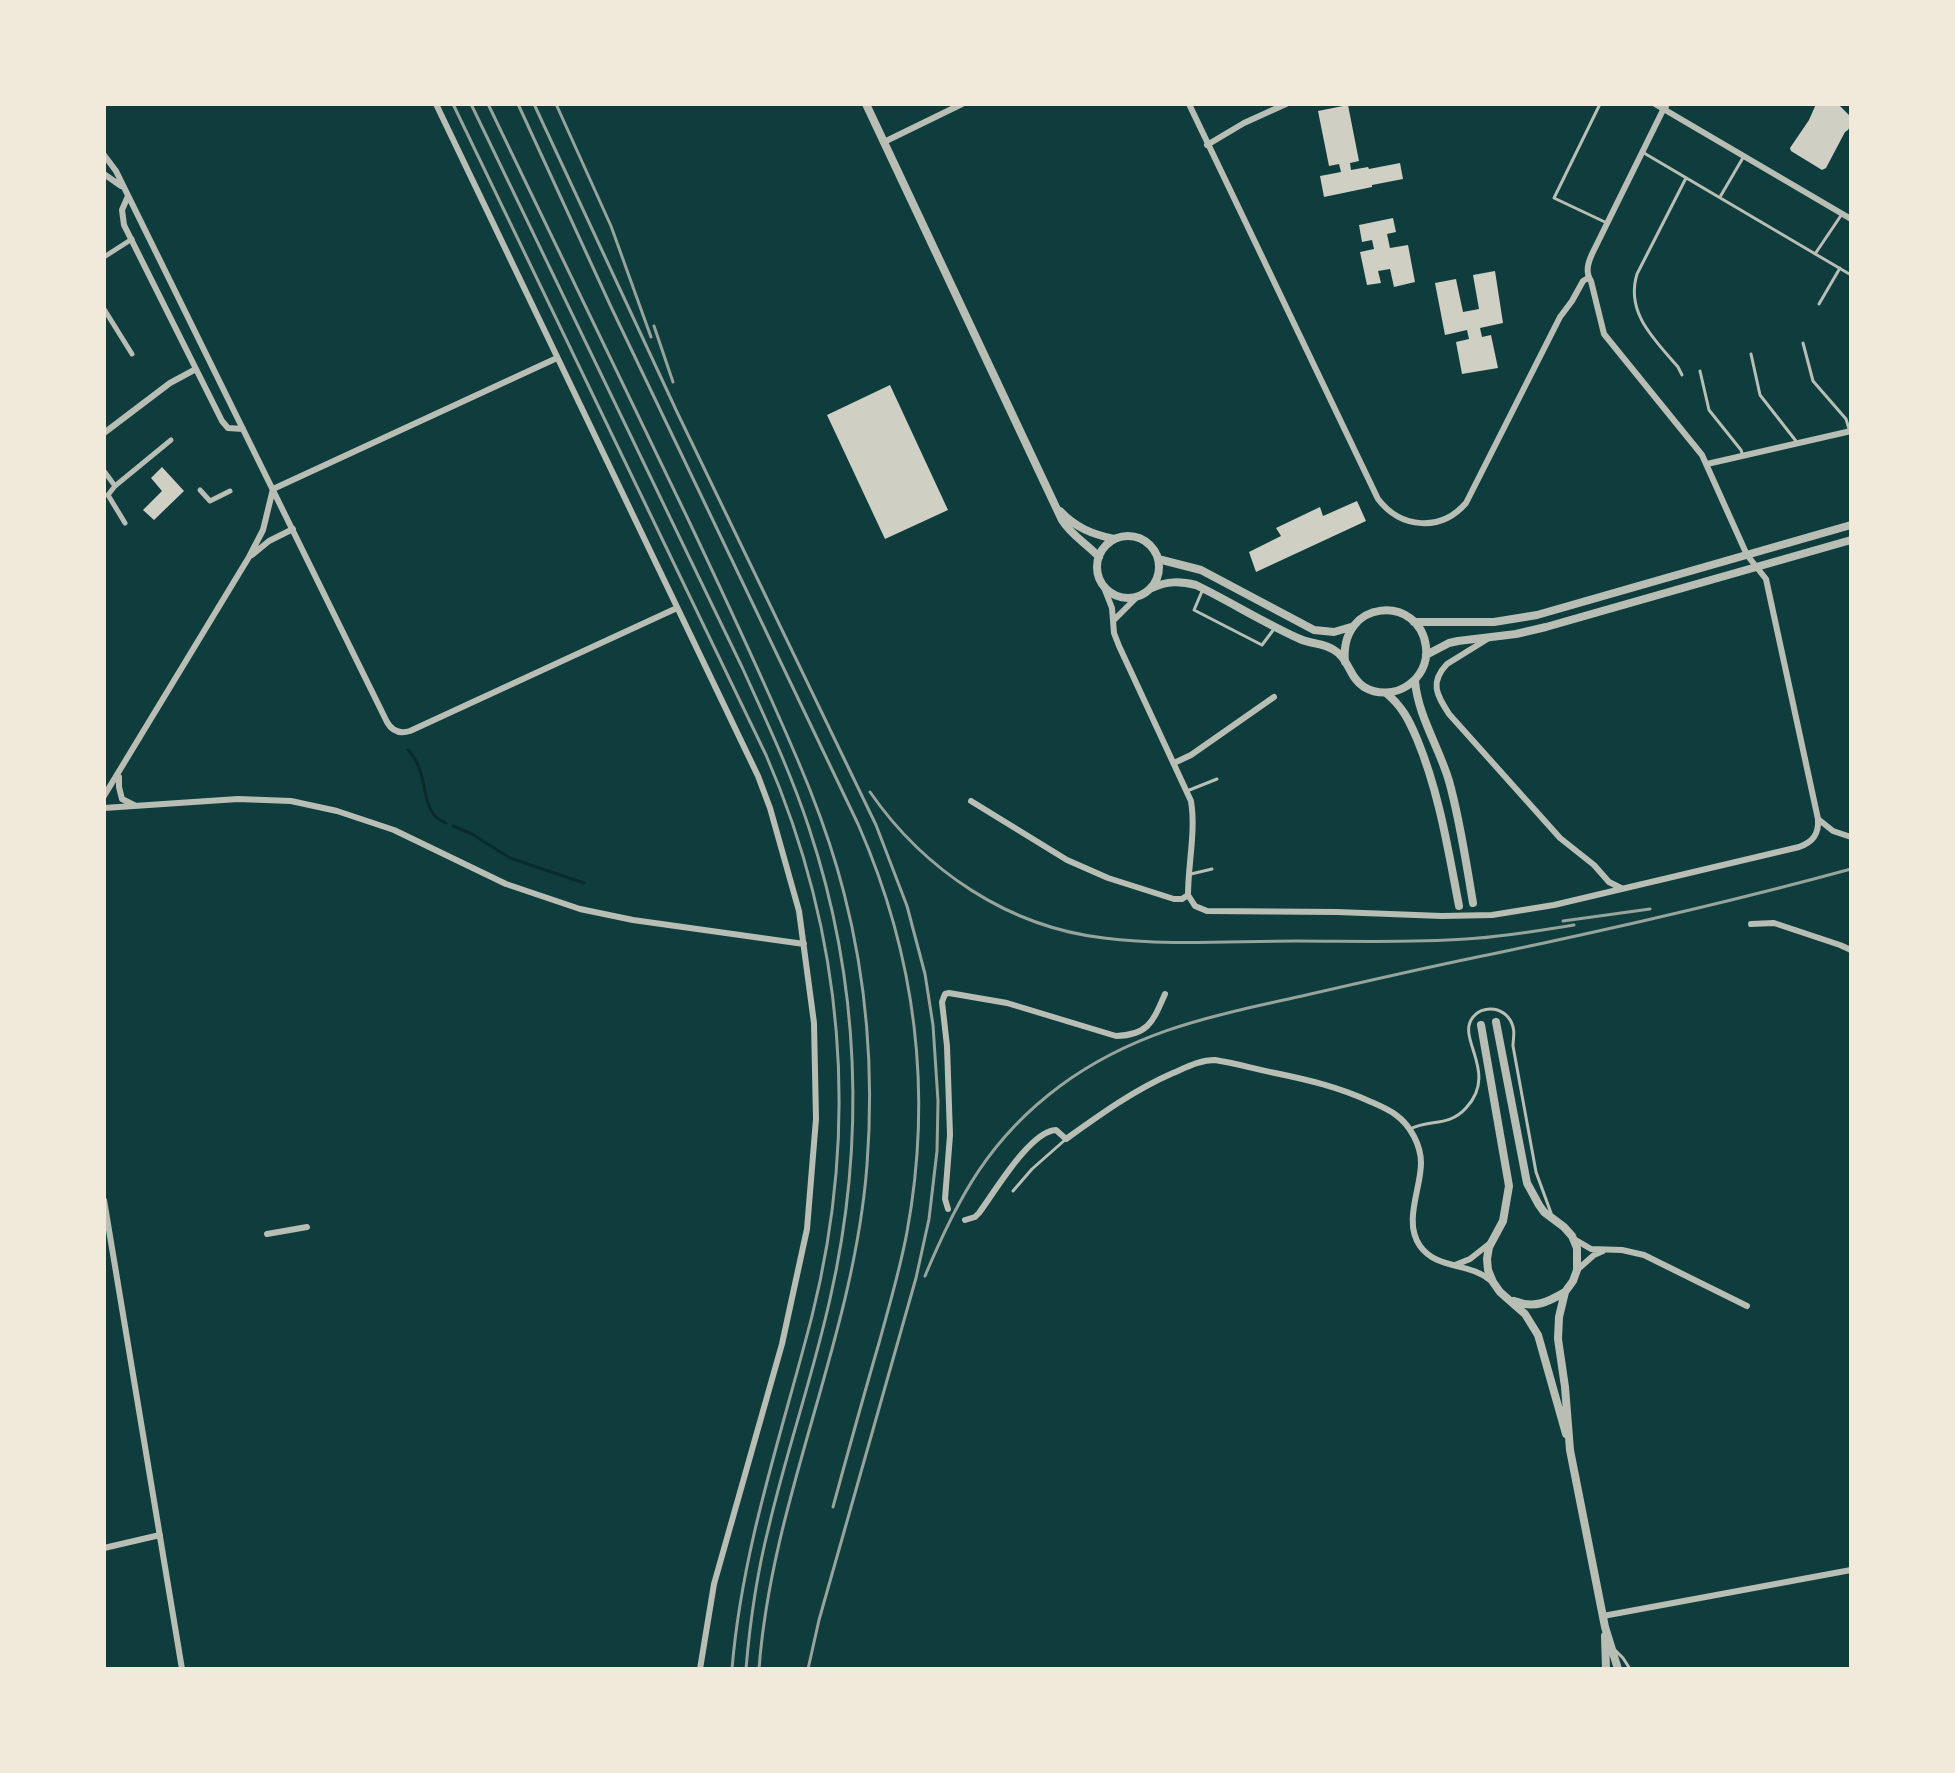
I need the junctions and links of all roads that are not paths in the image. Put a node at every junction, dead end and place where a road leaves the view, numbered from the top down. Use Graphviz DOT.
graph roads {
  1 [pos="436,104"];
  2 [pos="866,104"];
  3 [pos="962,104"];
  4 [pos="1189,104"];
  5 [pos="1286,104"];
  6 [pos="1600,104"];
  7 [pos="1662,105"];
  8 [pos="884,142"];
  9 [pos="1207,145"];
  10 [pos="1643,152"];
  11 [pos="104,155"];
  12 [pos="1744,156"];
  13 [pos="104,174"];
  14 [pos="1686,178"];
  15 [pos="124,187"];
  16 [pos="128,196"];
  17 [pos="1720,197"];
  18 [pos="1842,214"];
  19 [pos="1851,219"];
  20 [pos="1607,223"];
  21 [pos="132,239"];
  22 [pos="1815,254"];
  23 [pos="104,257"];
  24 [pos="1840,268"];
  25 [pos="1851,275"];
  26 [pos="1588,278"];
  27 [pos="1819,304"];
  28 [pos="104,309"];
  29 [pos="1803,343"];
  30 [pos="132,354"];
  31 [pos="1751,354"];
  32 [pos="557,358"];
  33 [pos="196,369"];
  34 [pos="1700,371"];
  35 [pos="1682,375"];
  36 [pos="243,429"];
  37 [pos="1850,431"];
  38 [pos="104,433"];
  39 [pos="171,440"];
  40 [pos="1797,443"];
  41 [pos="1743,456"];
  42 [pos="1707,464"];
  43 [pos="104,471"];
  44 [pos="115,486"];
  45 [pos="273,489"];
  46 [pos="200,490"];
  47 [pos="230,491"];
  48 [pos="1057,507"];
  49 [pos="125,523"];
  50 [pos="1851,525"];
  51 [pos="293,529"];
  52 [pos="1115,539"];
  53 [pos="1851,540"];
  54 [pos="1747,555"];
  55 [pos="249,557"];
  56 [pos="1099,557"];
  57 [pos="1158,559"];
  58 [pos="1757,567"];
  59 [pos="1103,585"];
  60 [pos="1152,588"];
  61 [pos="1203,589"];
  62 [pos="1137,597"];
  63 [pos="677,608"];
  64 [pos="1114,620"];
  65 [pos="1414,622"];
  66 [pos="1276,627"];
  67 [pos="1352,627"];
  68 [pos="1491,637"];
  69 [pos="1426,655"];
  70 [pos="1345,662"];
  71 [pos="1415,681"];
  72 [pos="1386,693"];
  73 [pos="1274,697"];
  74 [pos="1174,763"];
  75 [pos="119,774"];
  76 [pos="1217,779"];
  77 [pos="1187,791"];
  78 [pos="104,796"];
  79 [pos="971,801"];
  80 [pos="138,806"];
  81 [pos="104,808"];
  82 [pos="1818,819"];
  83 [pos="1851,837"];
  84 [pos="1212,869"];
  85 [pos="1188,875"];
  86 [pos="1624,889"];
  87 [pos="1188,895"];
  88 [pos="1473,903"];
  89 [pos="1459,906"];
  90 [pos="1751,924"];
  91 [pos="804,944"];
  92 [pos="1851,950"];
  93 [pos="1165,994"];
  94 [pos="1496,1022"];
  95 [pos="1481,1025"];
  96 [pos="1409,1129"];
  97 [pos="1066,1139"];
  98 [pos="1013,1191"];
  99 [pos="104,1200"];
  100 [pos="948,1209"];
  101 [pos="965,1220"];
  102 [pos="1554,1220"];
  103 [pos="307,1227"];
  104 [pos="267,1234"];
  105 [pos="1572,1236"];
  106 [pos="1494,1238"];
  107 [pos="1604,1250"];
  108 [pos="1455,1265"];
  109 [pos="1577,1270"];
  110 [pos="1493,1282"];
  111 [pos="1565,1292"];
  112 [pos="1510,1300"];
  113 [pos="1747,1306"];
  114 [pos="1570,1450"];
  115 [pos="160,1535"];
  116 [pos="104,1548"];
  117 [pos="1851,1570"];
  118 [pos="1603,1616"];
  119 [pos="1605,1627"];
  120 [pos="1612,1648"];
  121 [pos="182,1669"];
  122 [pos="700,1669"];
  123 [pos="1606,1669"];
  124 [pos="1618,1669"];
  125 [pos="1630,1669"];
  1 -- 32 [label="street"];
  2 -- 8 [label="street"];
  3 -- 8 [label="street"];
  4 -- 9 [label="street"];
  5 -- 9 [label="street"];
  6 -- 20 [label="lane"];
  7 -- 10 [label="street"];
  7 -- 12 [label="street"];
  8 -- 48 [label="street"];
  9 -- 26 [label="street"];
  10 -- 14 [label="lane"];
  10 -- 20 [label="street"];
  11 -- 15 [label="street"];
  12 -- 17 [label="lane"];
  12 -- 18 [label="street"];
  13 -- 15 [label="street"];
  14 -- 17 [label="lane"];
  14 -- 35 [label="lane"];
  15 -- 16 [label="street"];
  16 -- 21 [label="street"];
  16 -- 36 [label="street"];
  17 -- 22 [label="lane"];
  18 -- 19 [label="street"];
  18 -- 22 [label="lane"];
  20 -- 26 [label="street"];
  21 -- 23 [label="street"];
  21 -- 33 [label="street"];
  22 -- 24 [label="lane"];
  24 -- 25 [label="lane"];
  24 -- 27 [label="lane"];
  26 -- 42 [label="street"];
  28 -- 30 [label="street"];
  29 -- 37 [label="lane"];
  31 -- 40 [label="lane"];
  32 -- 45 [label="street"];
  32 -- 63 [label="street"];
  33 -- 36 [label="street"];
  33 -- 38 [label="street"];
  34 -- 41 [label="lane"];
  36 -- 45 [label="street"];
  37 -- 40 [label="street"];
  39 -- 44 [label="street"];
  40 -- 41 [label="street"];
  41 -- 42 [label="street"];
  42 -- 54 [label="street"];
  43 -- 44 [label="street"];
  44 -- 49 [label="street"];
  45 -- 51 [label="street"];
  45 -- 55 [label="street"];
  46 -- 47 [label="street"];
  48 -- 52 [label="street"];
  48 -- 56 [label="street"];
  50 -- 54 [label="street"];
  51 -- 55 [label="street"];
  51 -- 63 [label="street"];
  52 -- 56 [label="street"];
  52 -- 57 [label="street"];
  53 -- 58 [label="street"];
  54 -- 58 [label="street"];
  54 -- 65 [label="street"];
  55 -- 75 [label="street"];
  56 -- 59 [label="street"];
  57 -- 60 [label="street"];
  57 -- 67 [label="street"];
  58 -- 68 [label="street"];
  58 -- 82 [label="street"];
  59 -- 62 [label="street"];
  59 -- 64 [label="street"];
  60 -- 61 [label="street"];
  60 -- 62 [label="street"];
  61 -- 66 [label="street"];
  61 -- 66 [label="lane"];
  62 -- 64 [label="street"];
  63 -- 91 [label="street"];
  64 -- 74 [label="street"];
  65 -- 67 [label="street"];
  65 -- 69 [label="street"];
  66 -- 70 [label="street"];
  67 -- 70 [label="street"];
  68 -- 69 [label="street"];
  68 -- 86 [label="street"];
  69 -- 71 [label="street"];
  70 -- 72 [label="street"];
  71 -- 72 [label="street"];
  71 -- 88 [label="street"];
  72 -- 89 [label="street"];
  73 -- 74 [label="street"];
  74 -- 77 [label="street"];
  75 -- 78 [label="street"];
  75 -- 80 [label="street"];
  76 -- 77 [label="lane"];
  77 -- 85 [label="street"];
  79 -- 87 [label="street"];
  80 -- 81 [label="street"];
  80 -- 91 [label="street"];
  82 -- 83 [label="street"];
  82 -- 86 [label="street"];
  84 -- 85 [label="lane"];
  85 -- 87 [label="street"];
  86 -- 87 [label="street"];
  90 -- 92 [label="street"];
  91 -- 122 [label="street"];
  93 -- 100 [label="street"];
  94 -- 102 [label="street"];
  95 -- 106 [label="street"];
  96 -- 97 [label="street"];
  96 -- 102 [label="lane"];
  96 -- 108 [label="street"];
  97 -- 98 [label="lane"];
  97 -- 101 [label="street"];
  99 -- 115 [label="street"];
  102 -- 105 [label="street"];
  103 -- 104 [label="street"];
  105 -- 107 [label="street"];
  105 -- 109 [label="street"];
  106 -- 108 [label="street"];
  106 -- 110 [label="street"];
  107 -- 109 [label="street"];
  107 -- 113 [label="street"];
  108 -- 110 [label="street"];
  109 -- 111 [label="street"];
  110 -- 112 [label="street"];
  111 -- 112 [label="street"];
  111 -- 114 [label="street"];
  112 -- 114 [label="street"];
  114 -- 118 [label="street"];
  115 -- 116 [label="street"];
  115 -- 121 [label="street"];
  117 -- 118 [label="street"];
  118 -- 119 [label="street"];
  119 -- 120 [label="street"];
  119 -- 123 [label="street"];
  120 -- 124 [label="street"];
  120 -- 125 [label="lane"];
}
